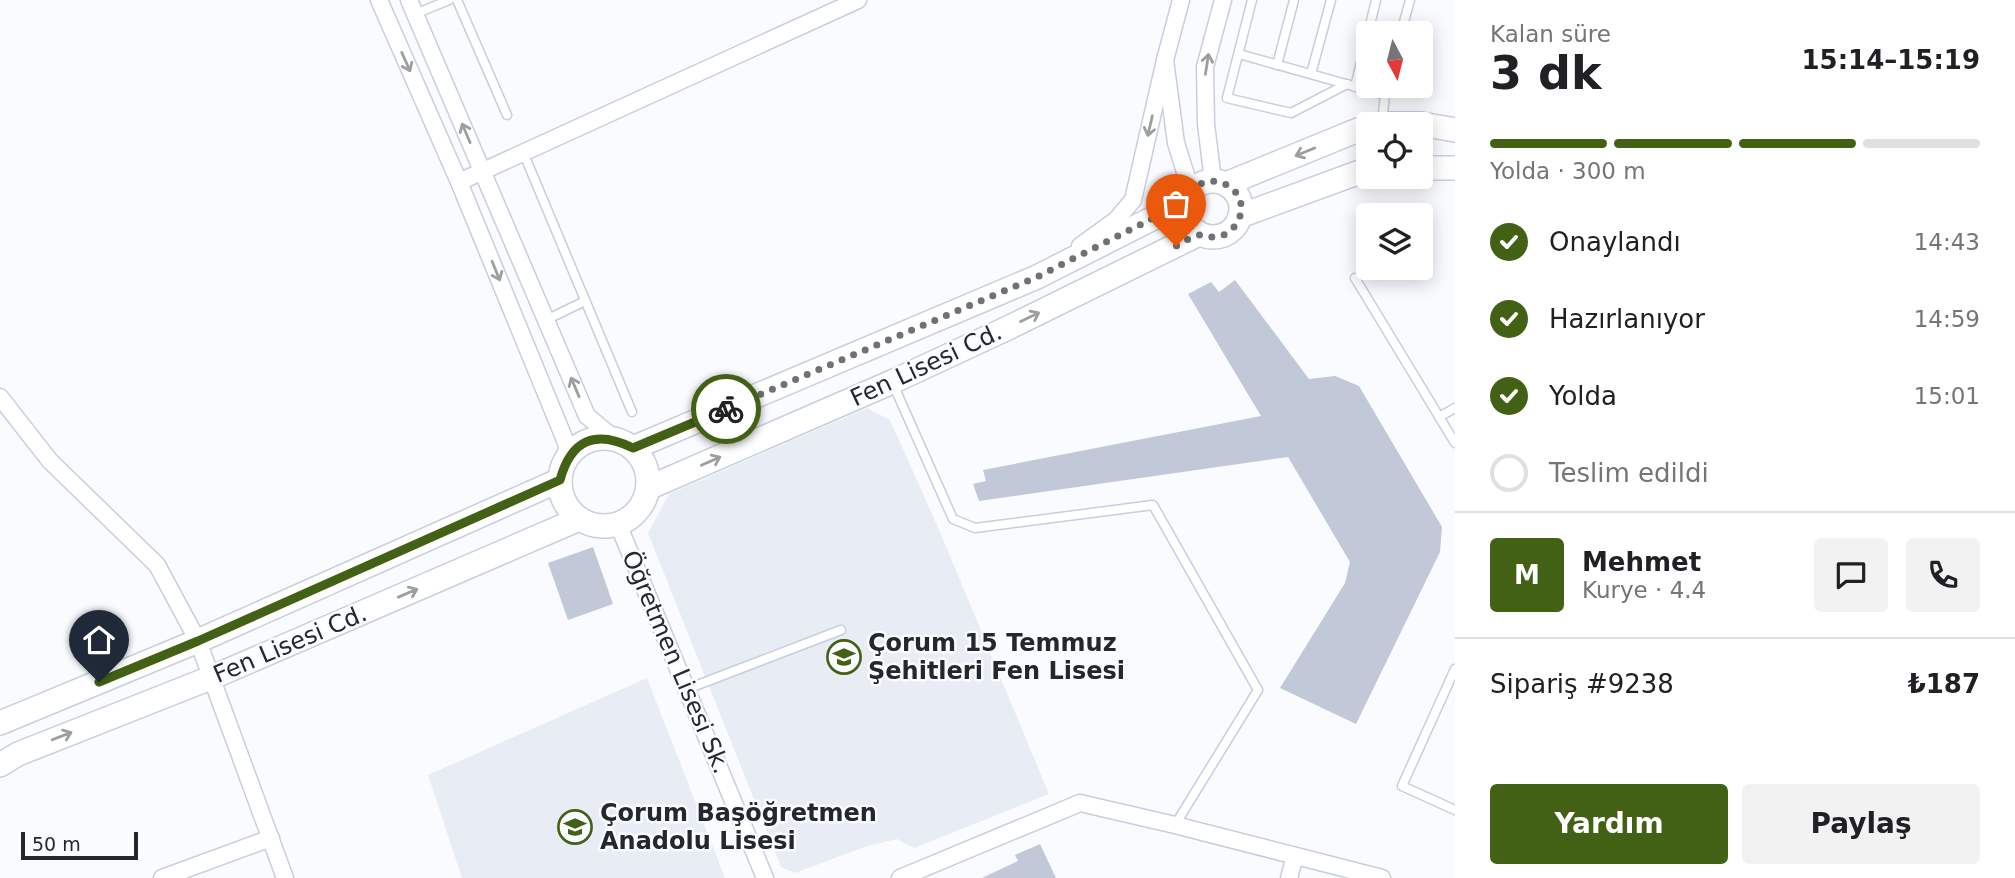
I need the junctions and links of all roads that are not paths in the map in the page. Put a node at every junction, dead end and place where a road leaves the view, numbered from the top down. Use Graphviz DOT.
graph roads {
  1 [pos="379,0"];
  2 [pos="449,0"];
  3 [pos="457,0"];
  4 [pos="1181,0"];
  5 [pos="1223,0"];
  6 [pos="1252,0"];
  7 [pos="1294,0"];
  8 [pos="1331,0"];
  9 [pos="1376,0"];
  10 [pos="1410,0"];
  11 [pos="854,1"];
  12 [pos="412,7"];
  13 [pos="1404,21"];
  14 [pos="1239,54"];
  15 [pos="1165,60"];
  16 [pos="1278,65"];
  17 [pos="1311,74"];
  18 [pos="1351,86"];
  19 [pos="1356,87"];
  20 [pos="507,115"];
  21 [pos="1433,127"];
  22 [pos="1356,131"];
  23 [pos="1455,131"];
  24 [pos="523,152"];
  25 [pos="1433,168"];
  26 [pos="1455,168"];
  27 [pos="482,170"];
  28 [pos="1356,173"];
  29 [pos="459,182"];
  30 [pos="1220,182"];
  31 [pos="1188,196"];
  32 [pos="1240,216"];
  33 [pos="1199,234"];
  34 [pos="1037,277"];
  35 [pos="1354,278"];
  36 [pos="585,301"];
  37 [pos="546,320"];
  38 [pos="892,382"];
  39 [pos="0,397"];
  40 [pos="1455,408"];
  41 [pos="632,412"];
  42 [pos="1439,417"];
  43 [pos="1455,442"];
  44 [pos="624,444"];
  45 [pos="563,471"];
  46 [pos="648,488"];
  47 [pos="579,519"];
  48 [pos="618,524"];
  49 [pos="841,630"];
  50 [pos="198,641"];
  51 [pos="1455,669"];
  52 [pos="213,677"];
  53 [pos="687,689"];
  54 [pos="0,723"];
  55 [pos="0,765"];
  56 [pos="1455,810"];
  57 [pos="1175,825"];
  58 [pos="271,838"];
  59 [pos="1295,856"];
  60 [pos="162,878"];
  61 [pos="285,878"];
  62 [pos="765,878"];
  63 [pos="900,878"];
  64 [pos="1289,878"];
  65 [pos="1382,878"];
  1 -- 29 [label="street, one-way"];
  2 -- 12 [label="lane"];
  3 -- 20 [label="lane"];
  4 -- 15 [label="street"];
  30 -- 5 [label="street, one-way"];
  6 -- 14 [label="lane"];
  7 -- 16 [label="lane"];
  8 -- 17 [label="lane"];
  9 -- 18 [label="lane"];
  10 -- 13 [label="lane"];
  11 -- 24 [label="street"];
  27 -- 12 [label="street, one-way"];
  14 -- 16 [label="lane"];
  14 -- 18 [label="lane"];
  15 -- 31 [label="street"];
  15 -- 34 [label="street, one-way"];
  16 -- 17 [label="lane"];
  17 -- 18 [label="lane"];
  18 -- 19 [label="lane"];
  21 -- 23 [label="street"];
  22 -- 30 [label="street, one-way"];
  24 -- 27 [label="street"];
  24 -- 36 [label="lane"];
  25 -- 26 [label="street"];
  27 -- 29 [label="street"];
  27 -- 37 [label="street"];
  28 -- 32 [label="street"];
  29 -- 45 [label="street, one-way"];
  30 -- 31 [label="street"];
  30 -- 32 [label="street"];
  31 -- 33 [label="street"];
  31 -- 34 [label="street, Fen Lisesi Cd."];
  32 -- 33 [label="street"];
  38 -- 33 [label="street, Fen Lisesi Cd., one-way"];
  34 -- 44 [label="street, Fen Lisesi Cd."];
  35 -- 42 [label="lane"];
  36 -- 37 [label="lane"];
  36 -- 41 [label="lane"];
  44 -- 37 [label="street, one-way"];
  46 -- 38 [label="street, Fen Lisesi Cd., one-way"];
  38 -- 57 [label="lane"];
  39 -- 50 [label="street"];
  40 -- 42 [label="lane"];
  42 -- 43 [label="lane"];
  44 -- 45 [label="street"];
  44 -- 46 [label="street"];
  45 -- 47 [label="street"];
  45 -- 50 [label="street, Fen Lisesi Cd."];
  46 -- 48 [label="street"];
  47 -- 48 [label="street"];
  52 -- 47 [label="street, Fen Lisesi Cd., one-way"];
  48 -- 53 [label="street, Öğretmen Lisesi Sk."];
  49 -- 53 [label="lane"];
  50 -- 52 [label="street"];
  50 -- 54 [label="street, Fen Lisesi Cd."];
  51 -- 56 [label="lane"];
  55 -- 52 [label="street, Fen Lisesi Cd., one-way"];
  52 -- 58 [label="street"];
  53 -- 62 [label="street, Öğretmen Lisesi Sk."];
  57 -- 59 [label="street"];
  57 -- 63 [label="street"];
  58 -- 60 [label="street"];
  58 -- 61 [label="street"];
  59 -- 64 [label="street"];
  59 -- 65 [label="street"];
}
